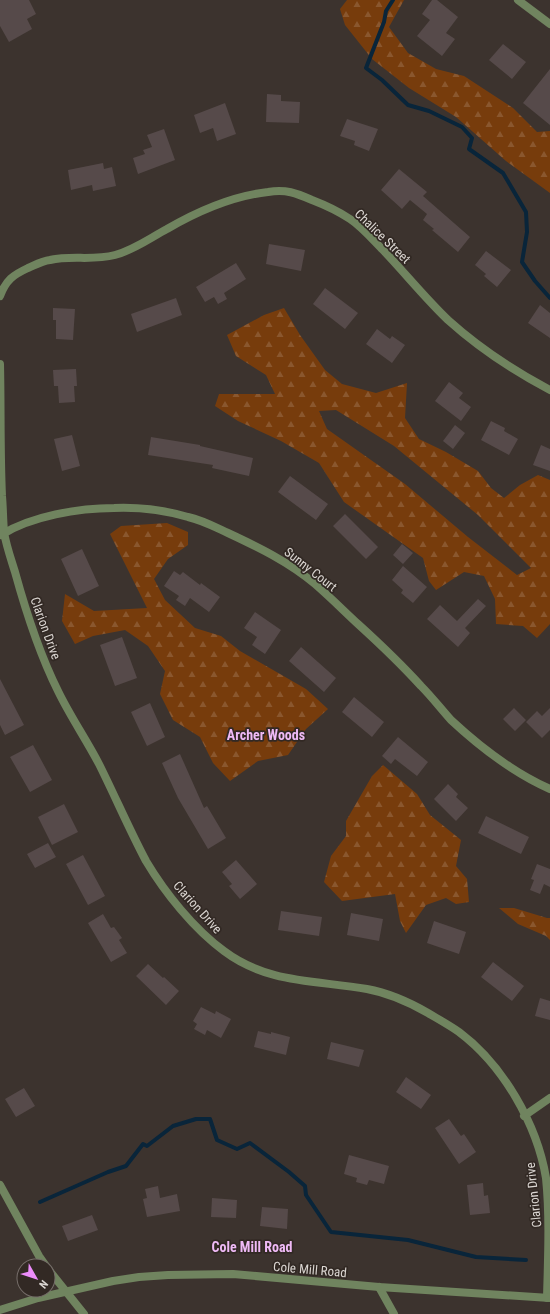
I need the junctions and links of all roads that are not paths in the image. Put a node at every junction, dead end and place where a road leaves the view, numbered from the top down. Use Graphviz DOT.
graph roads {
  1 [pos="518,0"];
  2 [pos="550,24"];
  3 [pos="0,296"];
  4 [pos="0,364"];
  5 [pos="550,390"];
  6 [pos="2,534"];
  7 [pos="550,789"];
  8 [pos="550,1098"];
  9 [pos="524,1116"];
  10 [pos="0,1185"];
  11 [pos="40,1258"];
  12 [pos="56,1279"];
  13 [pos="379,1287"];
  14 [pos="66,1291"];
  15 [pos="548,1298"];
  16 [pos="0,1310"];
  17 [pos="84,1314"];
  18 [pos="394,1314"];
  1 -- 2 [label="street"];
  3 -- 5 [label="street, Chalice Street"];
  4 -- 6 [label="street, Clarion Drive"];
  6 -- 7 [label="street, Sunny Court"];
  6 -- 9 [label="street, Clarion Drive"];
  8 -- 9 [label="street"];
  9 -- 15 [label="street, Clarion Drive"];
  10 -- 11 [label="street"];
  12 -- 14 [label="street"];
  13 -- 14 [label="street, Cole Mill Road"];
  13 -- 15 [label="street, Cole Mill Road"];
  13 -- 18 [label="street"];
  14 -- 16 [label="street, Cole Mill Road"];
  14 -- 17 [label="street"];
}
